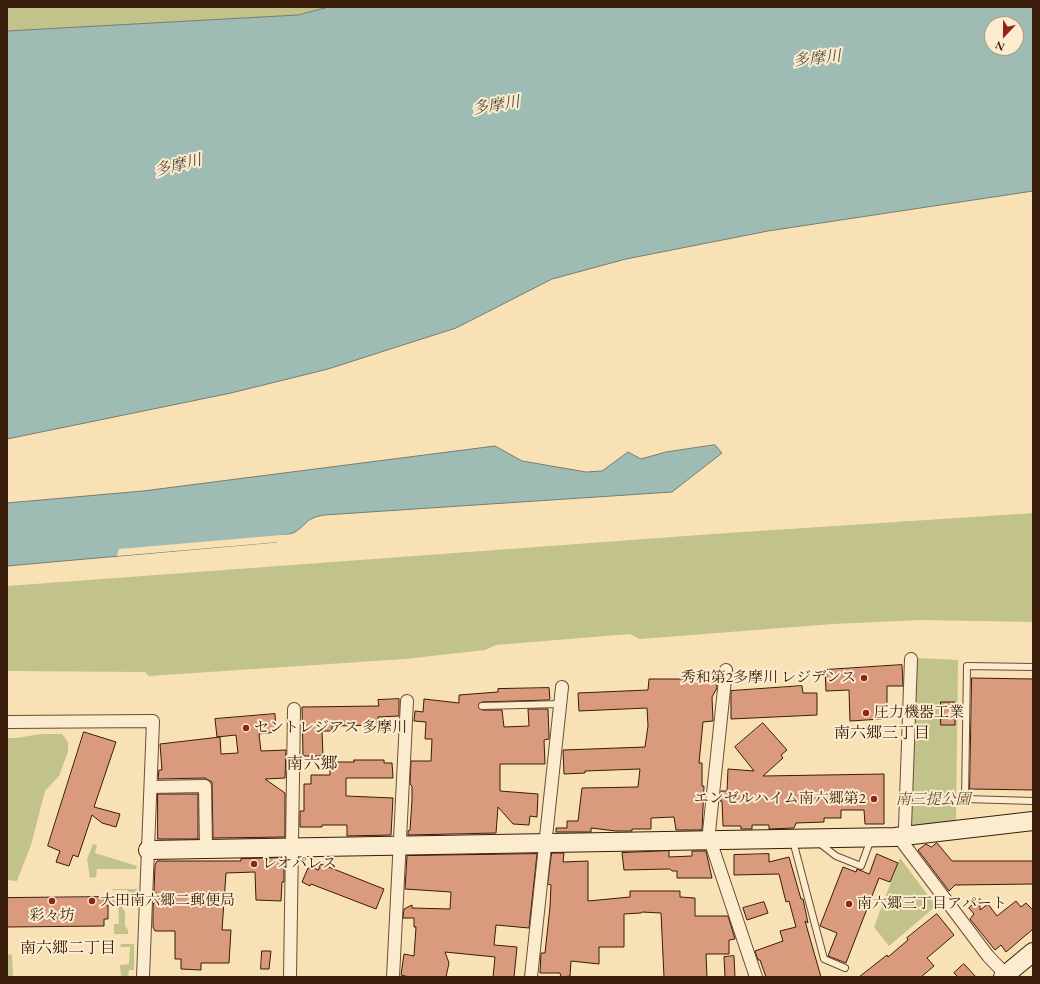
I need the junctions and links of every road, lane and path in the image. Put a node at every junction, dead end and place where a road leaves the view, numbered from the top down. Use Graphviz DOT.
graph roads {
  1 [pos="911,659"];
  2 [pos="1033,667"];
  3 [pos="726,670"];
  4 [pos="562,687"];
  5 [pos="406,701"];
  6 [pos="560,704"];
  7 [pos="482,706"];
  8 [pos="294,709"];
  9 [pos="7,722"];
  10 [pos="151,787"];
  11 [pos="1033,801"];
  12 [pos="1033,821"];
  13 [pos="903,836"];
  14 [pos="872,837"];
  15 [pos="792,838"];
  16 [pos="813,838"];
  17 [pos="710,840"];
  18 [pos="545,843"];
  19 [pos="400,845"];
  20 [pos="293,847"];
  21 [pos="206,849"];
  22 [pos="148,850"];
  23 [pos="1033,952"];
  24 [pos="845,968"];
  25 [pos="1006,976"];
  26 [pos="143,977"];
  27 [pos="290,977"];
  28 [pos="393,977"];
  29 [pos="531,977"];
  30 [pos="756,977"];
  1 -- 13 [label="street"];
  2 -- 11 [label="lane"];
  3 -- 17 [label="street"];
  4 -- 6 [label="street"];
  5 -- 19 [label="street"];
  6 -- 7 [label="lane"];
  6 -- 18 [label="street"];
  8 -- 20 [label="street"];
  9 -- 10 [label="street"];
  10 -- 21 [label="street"];
  10 -- 22 [label="street"];
  12 -- 13 [label="street"];
  13 -- 14 [label="street"];
  13 -- 25 [label="street"];
  14 -- 16 [label="street"];
  14 -- 16 [label="lane"];
  15 -- 16 [label="street"];
  15 -- 17 [label="street"];
  15 -- 24 [label="lane"];
  17 -- 18 [label="street"];
  17 -- 30 [label="street"];
  18 -- 19 [label="street"];
  18 -- 29 [label="street"];
  19 -- 20 [label="street"];
  19 -- 28 [label="street"];
  20 -- 21 [label="street"];
  20 -- 27 [label="street"];
  21 -- 22 [label="street"];
  22 -- 26 [label="street"];
  23 -- 25 [label="street"];
}
